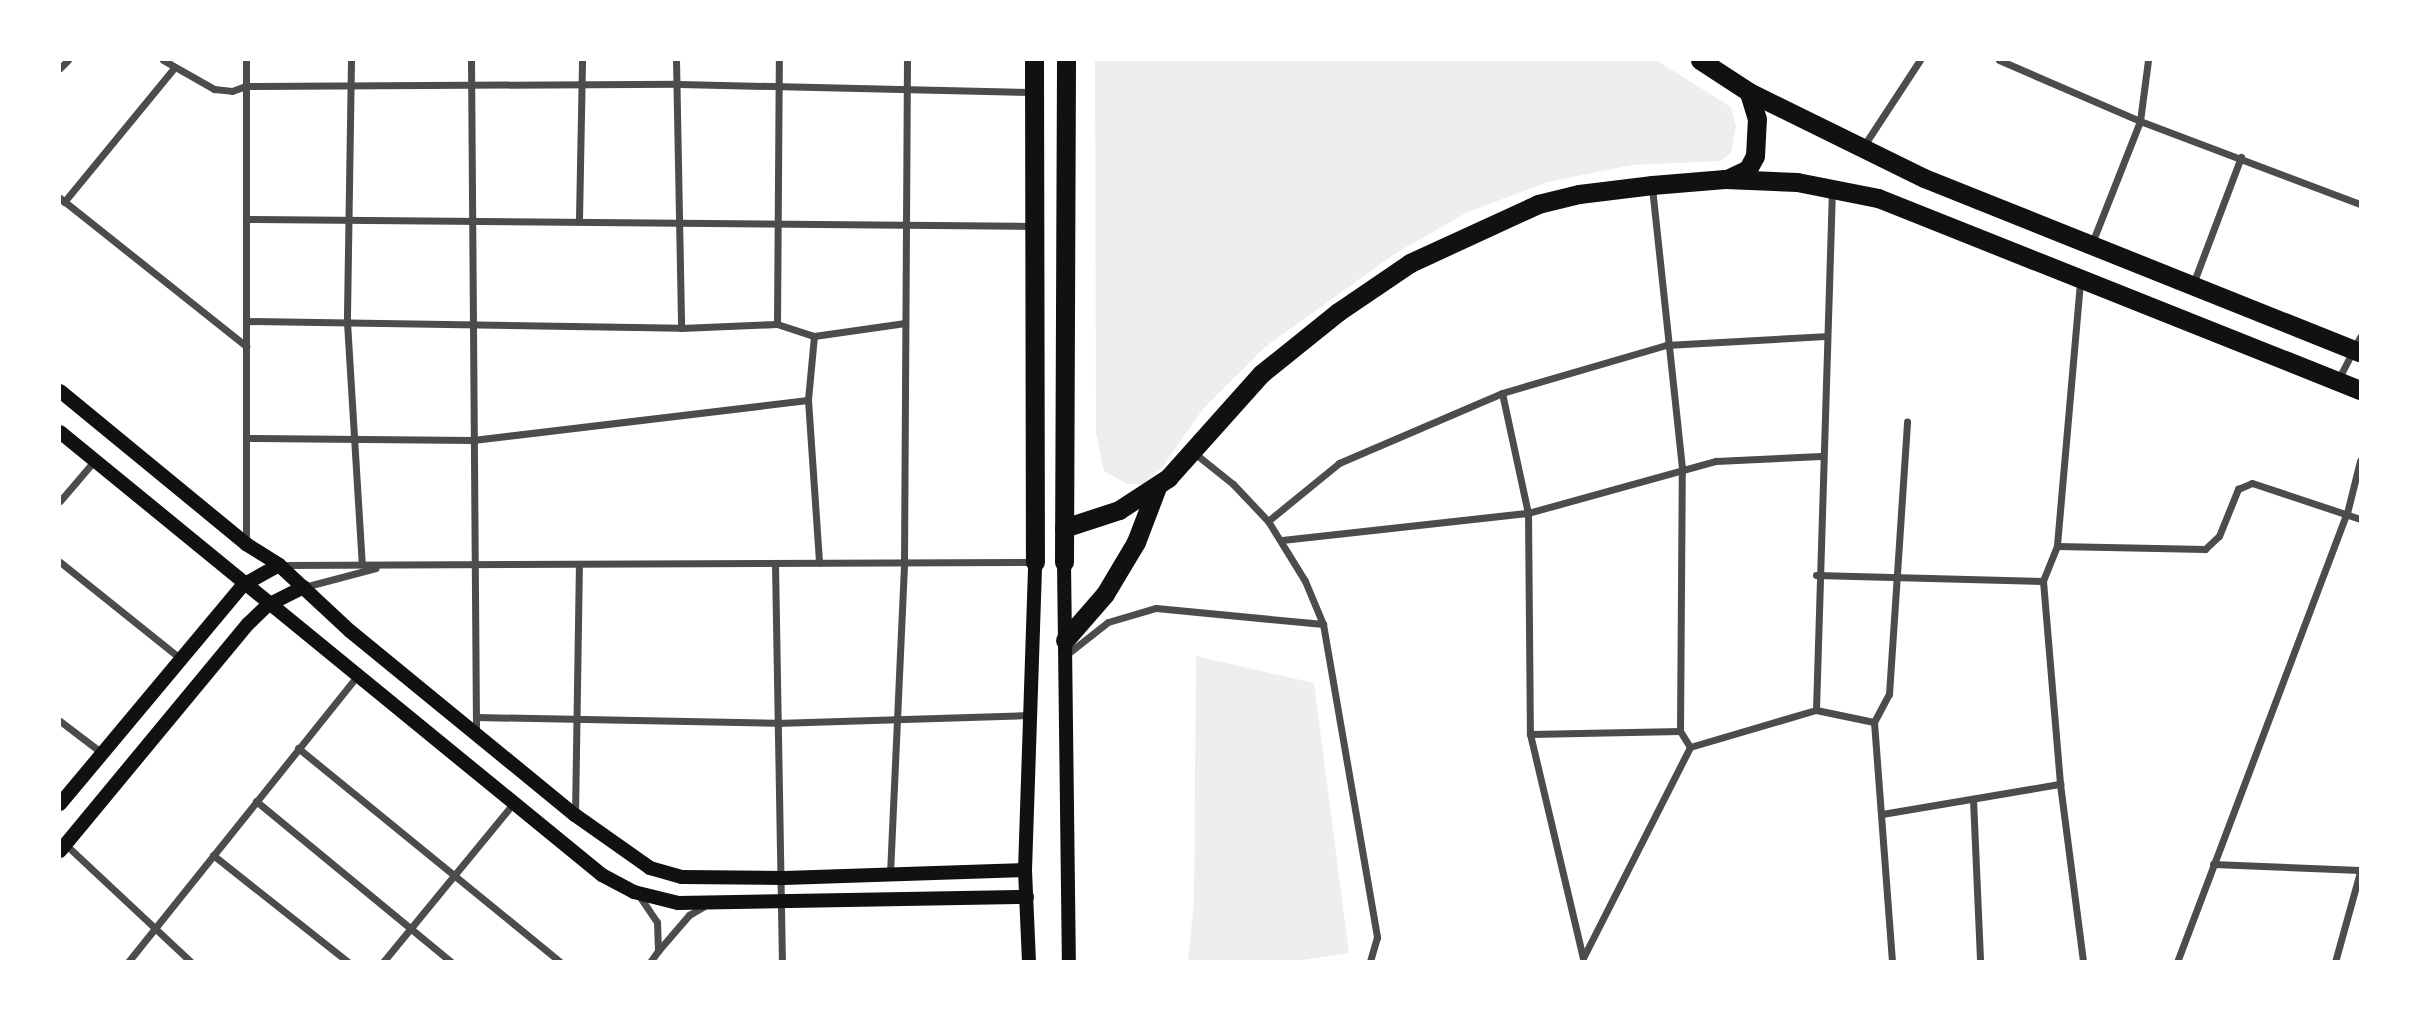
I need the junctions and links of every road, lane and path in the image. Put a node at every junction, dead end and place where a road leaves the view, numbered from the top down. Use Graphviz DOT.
graph roads {
  1 [pos="68,60"];
  2 [pos="163,60"];
  3 [pos="246,60"];
  4 [pos="351,60"];
  5 [pos="471,60"];
  6 [pos="582,60"];
  7 [pos="676,60"];
  8 [pos="779,60"];
  9 [pos="907,60"];
  10 [pos="1034,60"];
  11 [pos="1066,60"];
  12 [pos="1700,60"];
  13 [pos="1920,60"];
  14 [pos="1999,60"];
  15 [pos="2148,60"];
  16 [pos="60,68"];
  17 [pos="174,68"];
  18 [pos="679,84"];
  19 [pos="582,85"];
  20 [pos="246,86"];
  21 [pos="350,88"];
  22 [pos="471,88"];
  23 [pos="779,90"];
  24 [pos="906,91"];
  25 [pos="1033,92"];
  26 [pos="1749,92"];
  27 [pos="2140,121"];
  28 [pos="1862,148"];
  29 [pos="2241,158"];
  30 [pos="1725,179"];
  31 [pos="1652,186"];
  32 [pos="1832,188"];
  33 [pos="62,200"];
  34 [pos="2361,204"];
  35 [pos="246,219"];
  36 [pos="579,219"];
  37 [pos="346,220"];
  38 [pos="471,221"];
  39 [pos="781,222"];
  40 [pos="679,223"];
  41 [pos="906,225"];
  42 [pos="1032,226"];
  43 [pos="2090,247"];
  44 [pos="2080,281"];
  45 [pos="2192,287"];
  46 [pos="247,321"];
  47 [pos="347,322"];
  48 [pos="905,323"];
  49 [pos="777,324"];
  50 [pos="471,326"];
  51 [pos="681,327"];
  52 [pos="814,336"];
  53 [pos="1825,336"];
  54 [pos="1666,345"];
  55 [pos="246,346"];
  56 [pos="2359,346"];
  57 [pos="2338,382"];
  58 [pos="2361,390"];
  59 [pos="60,391"];
  60 [pos="1503,393"];
  61 [pos="808,400"];
  62 [pos="1907,422"];
  63 [pos="60,432"];
  64 [pos="246,438"];
  65 [pos="473,438"];
  66 [pos="352,442"];
  67 [pos="1192,452"];
  68 [pos="1821,456"];
  69 [pos="94,461"];
  70 [pos="2361,461"];
  71 [pos="1682,468"];
  72 [pos="1158,485"];
  73 [pos="60,500"];
  74 [pos="1528,513"];
  75 [pos="2347,513"];
  76 [pos="2361,519"];
  77 [pos="1268,521"];
  78 [pos="1064,528"];
  79 [pos="1282,540"];
  80 [pos="246,544"];
  81 [pos="2057,546"];
  82 [pos="60,562"];
  83 [pos="1035,562"];
  84 [pos="1064,562"];
  85 [pos="819,563"];
  86 [pos="904,563"];
  87 [pos="579,564"];
  88 [pos="775,564"];
  89 [pos="279,565"];
  90 [pos="362,565"];
  91 [pos="391,565"];
  92 [pos="474,565"];
  93 [pos="1816,575"];
  94 [pos="1894,577"];
  95 [pos="2043,581"];
  96 [pos="243,585"];
  97 [pos="304,587"];
  98 [pos="268,605"];
  99 [pos="1323,624"];
  100 [pos="1065,648"];
  101 [pos="181,659"];
  102 [pos="356,677"];
  103 [pos="1816,710"];
  104 [pos="1028,715"];
  105 [pos="476,717"];
  106 [pos="897,719"];
  107 [pos="60,721"];
  108 [pos="577,722"];
  109 [pos="1874,722"];
  110 [pos="776,723"];
  111 [pos="1680,731"];
  112 [pos="476,733"];
  113 [pos="1530,734"];
  114 [pos="1690,747"];
  115 [pos="298,748"];
  116 [pos="102,753"];
  117 [pos="2060,784"];
  118 [pos="1973,799"];
  119 [pos="256,801"];
  120 [pos="60,804"];
  121 [pos="513,804"];
  122 [pos="1882,814"];
  123 [pos="575,815"];
  124 [pos="62,847"];
  125 [pos="213,855"];
  126 [pos="2213,864"];
  127 [pos="1025,870"];
  128 [pos="2361,871"];
  129 [pos="454,875"];
  130 [pos="890,877"];
  131 [pos="784,878"];
  132 [pos="634,892"];
  133 [pos="1027,897"];
  134 [pos="714,903"];
  135 [pos="784,903"];
  136 [pos="409,928"];
  137 [pos="154,929"];
  138 [pos="658,951"];
  139 [pos="1583,960"];
  140 [pos="128,961"];
  141 [pos="191,961"];
  142 [pos="348,961"];
  143 [pos="383,961"];
  144 [pos="451,961"];
  145 [pos="560,961"];
  146 [pos="650,961"];
  147 [pos="782,961"];
  148 [pos="1028,961"];
  149 [pos="1069,961"];
  150 [pos="1370,961"];
  151 [pos="1892,961"];
  152 [pos="1980,961"];
  153 [pos="2083,961"];
  154 [pos="2177,961"];
  155 [pos="2335,961"];
  1 -- 16 [label="street"];
  2 -- 17 [label="street"];
  3 -- 20 [label="street"];
  4 -- 21 [label="street"];
  5 -- 22 [label="street"];
  6 -- 19 [label="street"];
  7 -- 18 [label="street"];
  8 -- 23 [label="street"];
  9 -- 24 [label="street"];
  10 -- 25 [label="highway"];
  11 -- 78 [label="highway"];
  12 -- 26 [label="highway"];
  13 -- 28 [label="street"];
  14 -- 27 [label="street"];
  15 -- 27 [label="street"];
  17 -- 20 [label="street"];
  17 -- 33 [label="street"];
  18 -- 19 [label="street"];
  18 -- 23 [label="street"];
  18 -- 40 [label="street"];
  19 -- 22 [label="street"];
  19 -- 36 [label="street"];
  20 -- 21 [label="street"];
  20 -- 35 [label="street"];
  21 -- 22 [label="street"];
  21 -- 37 [label="street"];
  22 -- 38 [label="street"];
  23 -- 24 [label="street"];
  23 -- 39 [label="street"];
  24 -- 25 [label="street"];
  24 -- 41 [label="street"];
  25 -- 42 [label="highway"];
  26 -- 28 [label="highway"];
  26 -- 30 [label="highway"];
  27 -- 29 [label="street"];
  27 -- 43 [label="street"];
  28 -- 43 [label="highway"];
  29 -- 34 [label="street"];
  29 -- 45 [label="street"];
  30 -- 31 [label="highway"];
  30 -- 32 [label="highway"];
  31 -- 54 [label="street"];
  31 -- 67 [label="highway"];
  32 -- 44 [label="highway"];
  32 -- 53 [label="street"];
  33 -- 55 [label="street"];
  35 -- 37 [label="street"];
  35 -- 46 [label="street"];
  36 -- 38 [label="street"];
  36 -- 40 [label="street"];
  37 -- 38 [label="street"];
  37 -- 47 [label="street"];
  38 -- 50 [label="street"];
  39 -- 40 [label="street"];
  39 -- 41 [label="street"];
  39 -- 49 [label="street"];
  40 -- 51 [label="street"];
  41 -- 42 [label="street"];
  41 -- 48 [label="street"];
  42 -- 83 [label="highway"];
  43 -- 45 [label="highway"];
  44 -- 57 [label="highway"];
  44 -- 81 [label="street"];
  45 -- 56 [label="highway"];
  46 -- 47 [label="street"];
  46 -- 55 [label="street"];
  47 -- 50 [label="street"];
  47 -- 66 [label="street"];
  48 -- 52 [label="street"];
  48 -- 86 [label="street"];
  49 -- 51 [label="street"];
  49 -- 52 [label="street"];
  50 -- 51 [label="street"];
  50 -- 65 [label="street"];
  52 -- 61 [label="street"];
  53 -- 54 [label="street"];
  53 -- 68 [label="street"];
  54 -- 60 [label="street"];
  54 -- 71 [label="street"];
  55 -- 64 [label="street"];
  56 -- 57 [label="street"];
  57 -- 58 [label="highway"];
  59 -- 80 [label="main road"];
  60 -- 74 [label="street"];
  60 -- 77 [label="street"];
  61 -- 65 [label="street"];
  61 -- 85 [label="street"];
  62 -- 94 [label="street"];
  63 -- 69 [label="main road"];
  64 -- 66 [label="street"];
  64 -- 80 [label="street"];
  65 -- 66 [label="street"];
  65 -- 92 [label="street"];
  66 -- 90 [label="street"];
  67 -- 72 [label="highway"];
  67 -- 77 [label="street"];
  68 -- 71 [label="street"];
  68 -- 93 [label="street"];
  69 -- 73 [label="street"];
  69 -- 96 [label="main road"];
  70 -- 75 [label="street"];
  71 -- 74 [label="street"];
  71 -- 111 [label="street"];
  72 -- 78 [label="highway"];
  72 -- 100 [label="highway"];
  74 -- 79 [label="street"];
  74 -- 113 [label="street"];
  75 -- 76 [label="street"];
  75 -- 81 [label="street"];
  75 -- 126 [label="street"];
  77 -- 79 [label="street"];
  78 -- 84 [label="highway"];
  79 -- 99 [label="street"];
  80 -- 89 [label="main road"];
  81 -- 95 [label="street"];
  82 -- 101 [label="street"];
  83 -- 86 [label="street"];
  83 -- 104 [label="main road"];
  84 -- 100 [label="main road"];
  85 -- 86 [label="street"];
  85 -- 88 [label="street"];
  86 -- 106 [label="street"];
  87 -- 88 [label="street"];
  87 -- 92 [label="street"];
  87 -- 108 [label="street"];
  88 -- 110 [label="street"];
  89 -- 90 [label="street"];
  89 -- 96 [label="main road"];
  89 -- 97 [label="main road"];
  90 -- 91 [label="street"];
  91 -- 92 [label="street"];
  91 -- 97 [label="street"];
  92 -- 105 [label="street"];
  93 -- 94 [label="street"];
  93 -- 103 [label="street"];
  94 -- 95 [label="street"];
  94 -- 109 [label="street"];
  95 -- 117 [label="street"];
  96 -- 98 [label="main road"];
  96 -- 101 [label="main road"];
  97 -- 98 [label="main road"];
  97 -- 112 [label="main road"];
  98 -- 102 [label="main road"];
  98 -- 124 [label="main road"];
  99 -- 100 [label="street"];
  99 -- 150 [label="street"];
  100 -- 149 [label="main road"];
  101 -- 116 [label="main road"];
  102 -- 115 [label="street"];
  102 -- 121 [label="main road"];
  103 -- 109 [label="street"];
  103 -- 114 [label="street"];
  104 -- 106 [label="street"];
  104 -- 127 [label="main road"];
  105 -- 108 [label="street"];
  105 -- 112 [label="street"];
  106 -- 110 [label="street"];
  106 -- 130 [label="street"];
  107 -- 116 [label="street"];
  108 -- 110 [label="street"];
  108 -- 123 [label="street"];
  109 -- 122 [label="street"];
  110 -- 131 [label="street"];
  111 -- 113 [label="street"];
  111 -- 114 [label="street"];
  112 -- 123 [label="main road"];
  113 -- 139 [label="street"];
  114 -- 139 [label="street"];
  115 -- 119 [label="street"];
  115 -- 129 [label="street"];
  116 -- 120 [label="main road"];
  117 -- 118 [label="street"];
  117 -- 153 [label="street"];
  118 -- 122 [label="street"];
  118 -- 152 [label="street"];
  119 -- 125 [label="street"];
  119 -- 136 [label="street"];
  121 -- 129 [label="street"];
  121 -- 132 [label="main road"];
  122 -- 151 [label="street"];
  123 -- 131 [label="main road"];
  124 -- 137 [label="street"];
  125 -- 137 [label="street"];
  125 -- 142 [label="street"];
  126 -- 128 [label="street"];
  126 -- 154 [label="street"];
  127 -- 130 [label="main road"];
  127 -- 133 [label="main road"];
  128 -- 155 [label="street"];
  129 -- 136 [label="street"];
  129 -- 145 [label="street"];
  130 -- 131 [label="main road"];
  131 -- 135 [label="street"];
  132 -- 134 [label="main road"];
  132 -- 138 [label="street"];
  133 -- 135 [label="main road"];
  133 -- 148 [label="main road"];
  134 -- 135 [label="main road"];
  134 -- 138 [label="street"];
  135 -- 147 [label="street"];
  136 -- 143 [label="street"];
  136 -- 144 [label="street"];
  137 -- 140 [label="street"];
  137 -- 141 [label="street"];
  138 -- 146 [label="street"];
}
